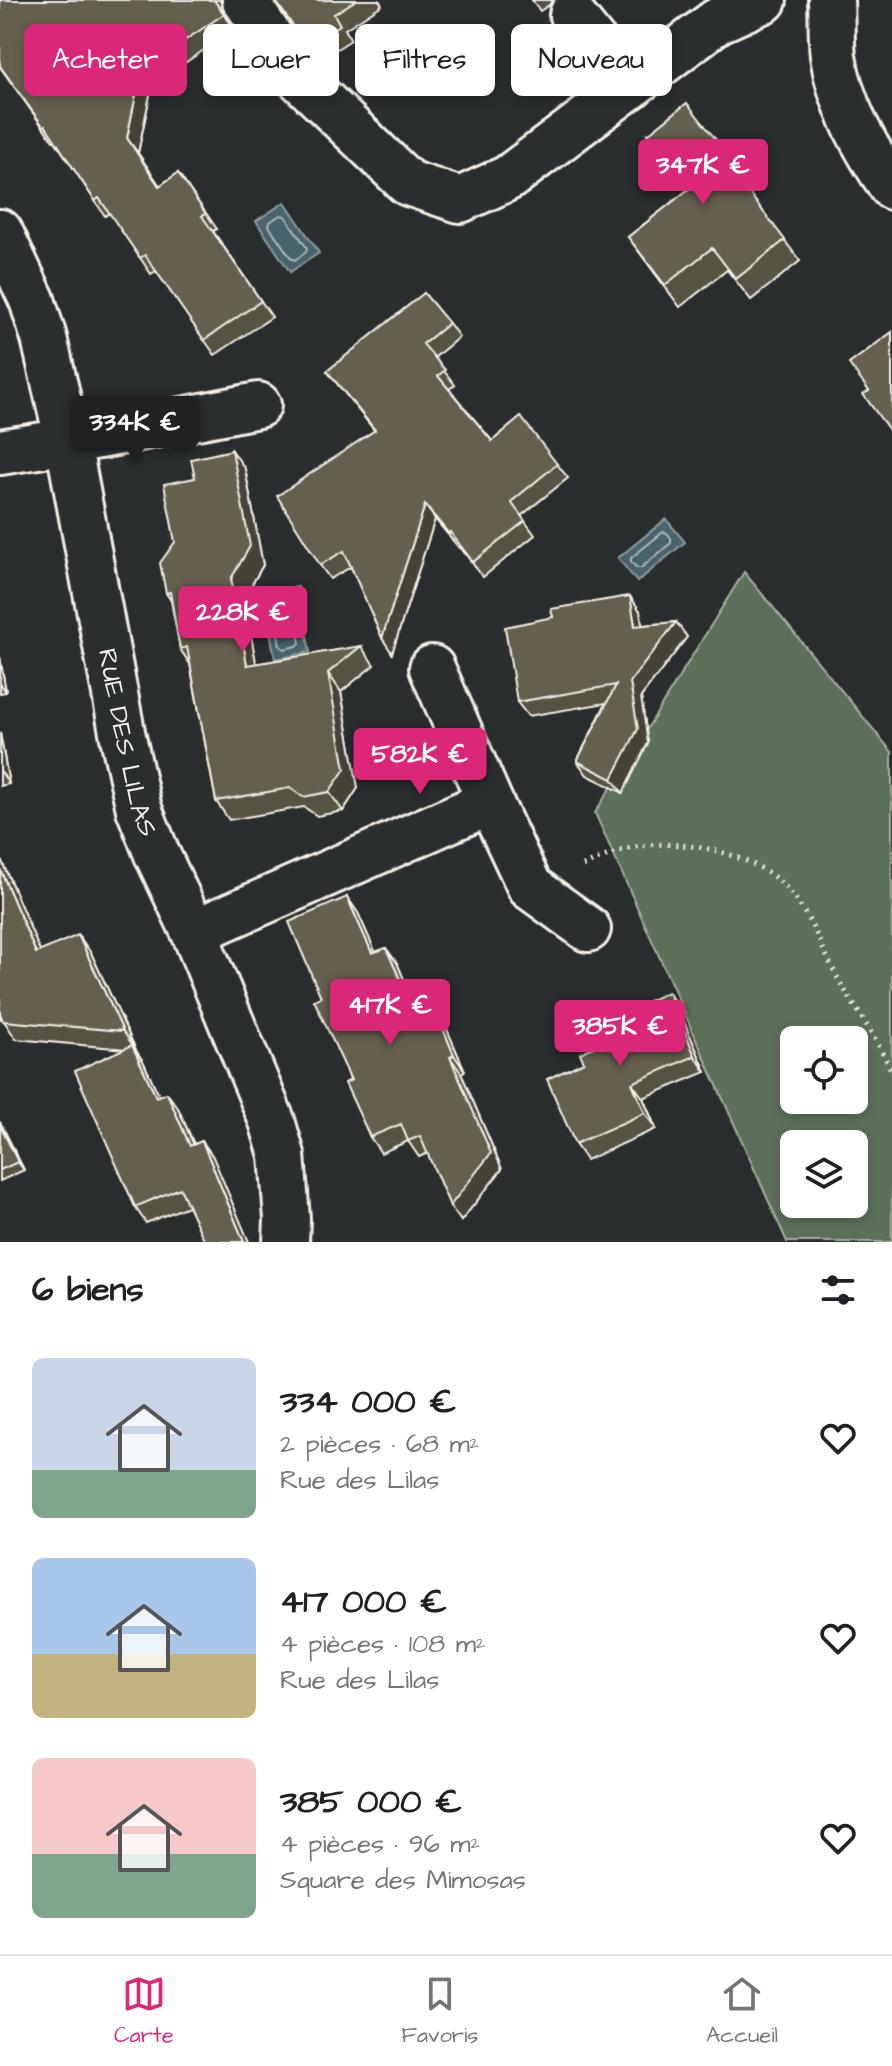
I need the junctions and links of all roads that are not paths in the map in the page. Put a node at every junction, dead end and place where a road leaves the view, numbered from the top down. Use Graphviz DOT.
graph roads {
  1 [pos="245,0"];
  2 [pos="764,0"];
  3 [pos="831,0"];
  4 [pos="572,15"];
  5 [pos="579,24"];
  6 [pos="672,55"];
  7 [pos="618,96"];
  8 [pos="892,187"];
  9 [pos="0,232"];
  10 [pos="258,405"];
  11 [pos="68,442"];
  12 [pos="0,452"];
  13 [pos="432,668"];
  14 [pos="490,802"];
  15 [pos="588,929"];
  16 [pos="194,932"];
  17 [pos="286,1242"];
  1 -- 7 [label="street"];
  2 -- 6 [label="street"];
  3 -- 8 [label="street"];
  4 -- 5 [label="street"];
  9 -- 11 [label="street, RUE DES LILAS"];
  10 -- 11 [label="street"];
  11 -- 12 [label="street"];
  11 -- 16 [label="street, RUE DES LILAS"];
  13 -- 14 [label="street"];
  14 -- 15 [label="street"];
  14 -- 16 [label="street"];
  16 -- 17 [label="street, RUE DES LILAS"];
}
